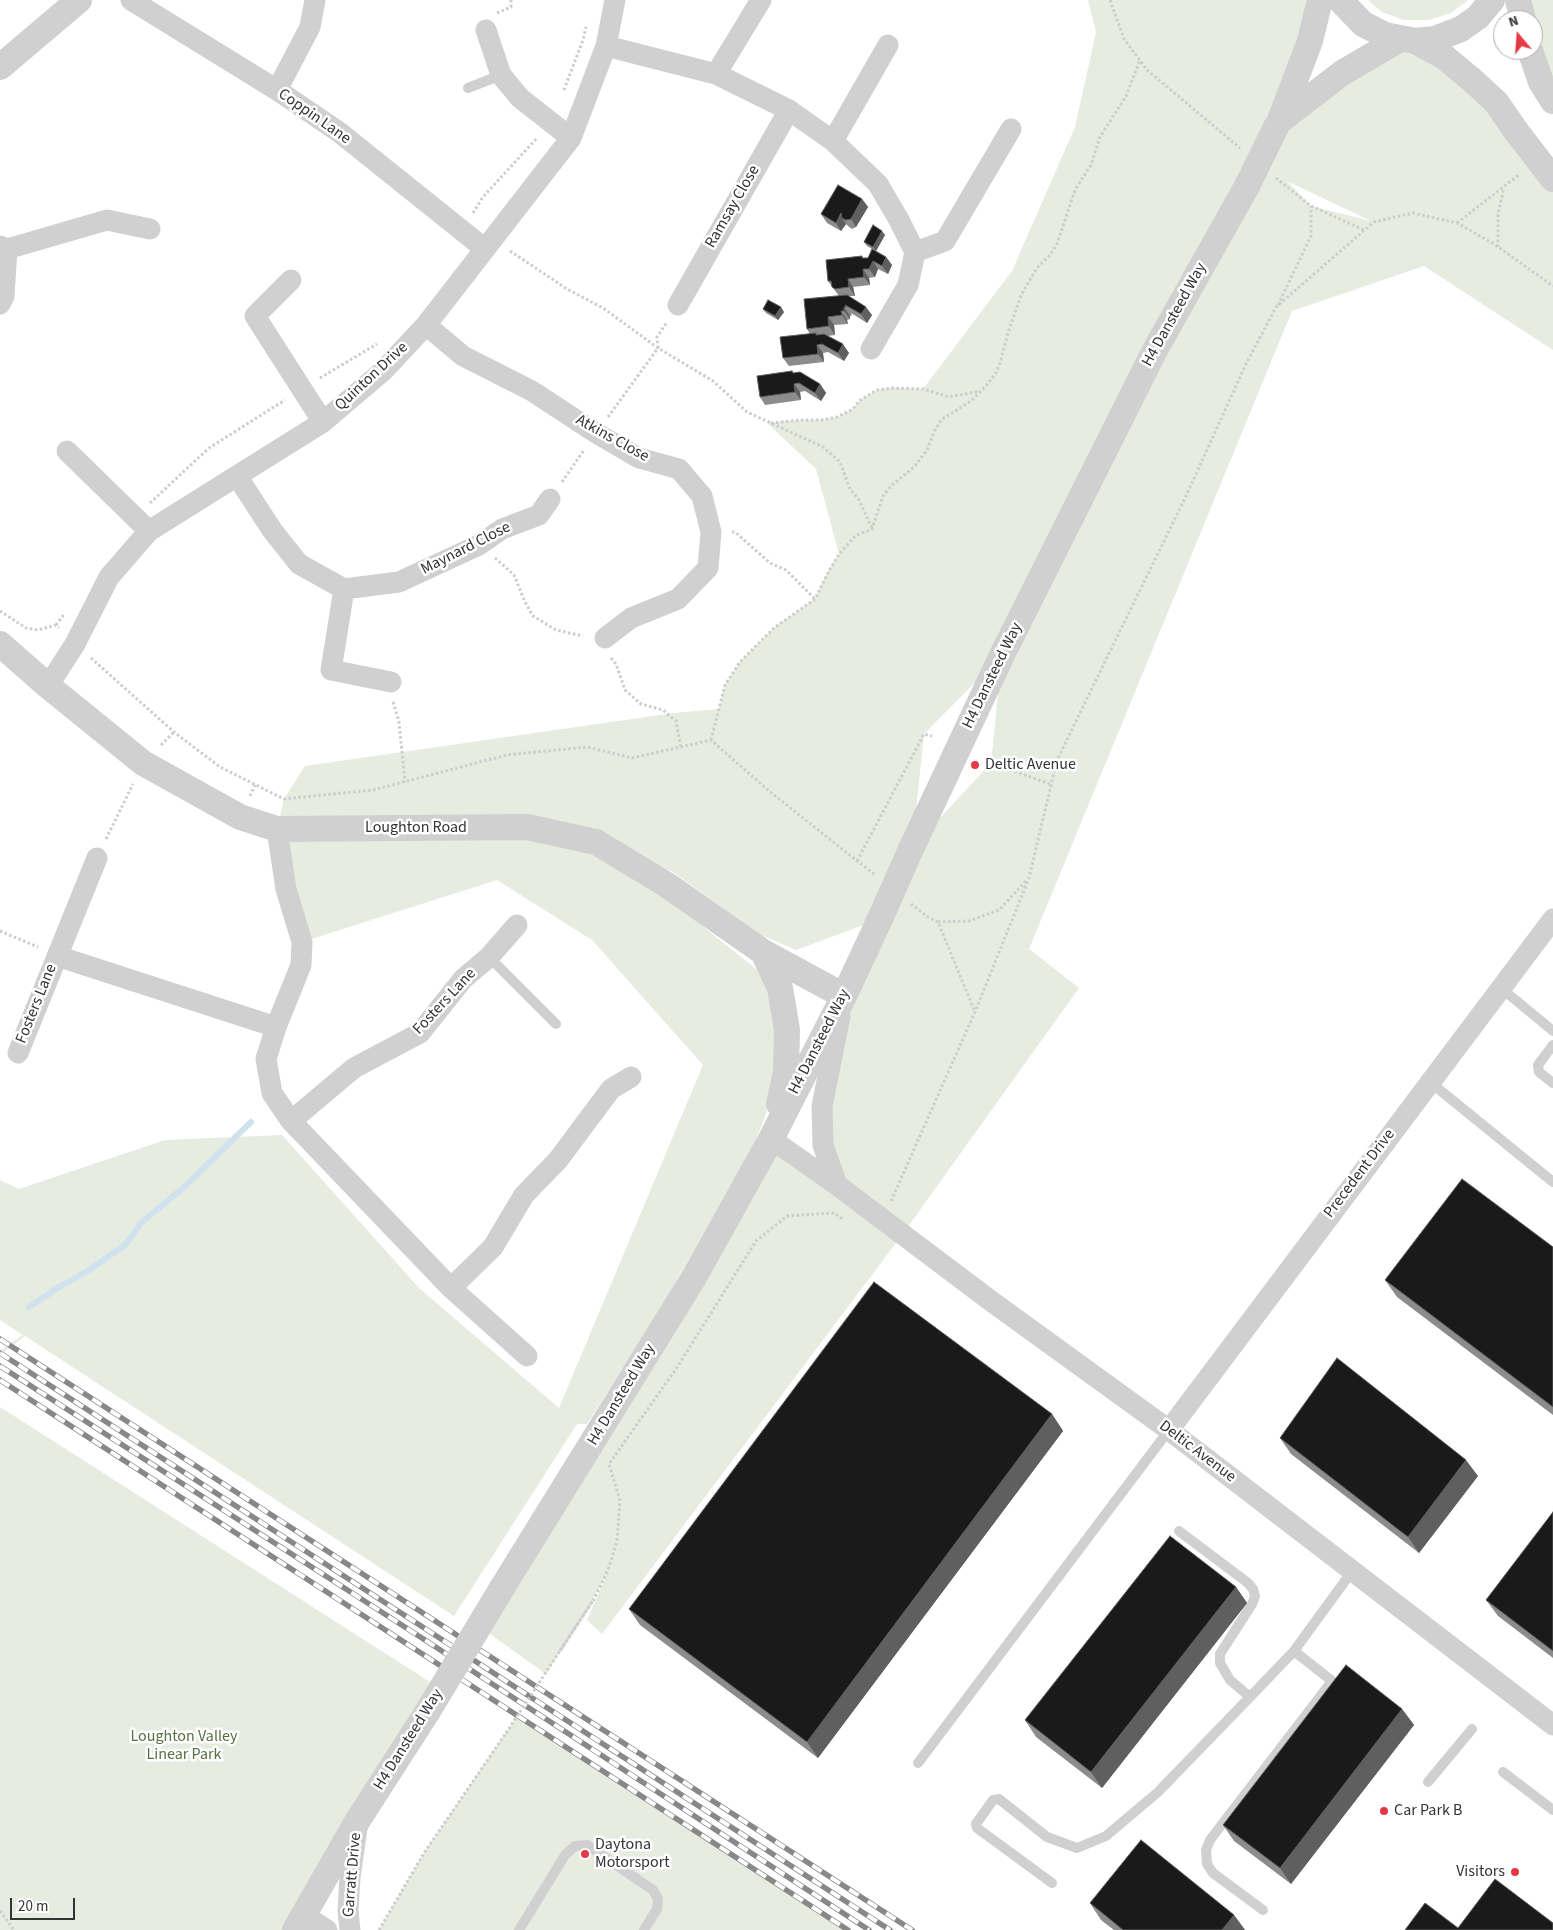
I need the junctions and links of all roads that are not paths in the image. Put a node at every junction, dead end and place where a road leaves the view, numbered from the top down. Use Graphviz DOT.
graph roads {
  1 [pos="79,0"];
  2 [pos="132,0"];
  3 [pos="315,0"];
  4 [pos="616,0"];
  5 [pos="761,0"];
  6 [pos="1320,0"];
  7 [pos="1340,0"];
  8 [pos="1492,0"];
  9 [pos="486,30"];
  10 [pos="1407,40"];
  11 [pos="606,46"];
  12 [pos="888,46"];
  13 [pos="1533,60"];
  14 [pos="0,66"];
  15 [pos="716,74"];
  16 [pos="501,75"];
  17 [pos="468,88"];
  18 [pos="277,90"];
  19 [pos="1553,101"];
  20 [pos="789,110"];
  21 [pos="1278,124"];
  22 [pos="1011,129"];
  23 [pos="570,138"];
  24 [pos="833,141"];
  25 [pos="1553,179"];
  26 [pos="150,228"];
  27 [pos="489,244"];
  28 [pos="4,248"];
  29 [pos="915,252"];
  30 [pos="292,280"];
  31 [pos="0,304"];
  32 [pos="678,305"];
  33 [pos="426,325"];
  34 [pos="871,349"];
  35 [pos="323,422"];
  36 [pos="67,451"];
  37 [pos="237,476"];
  38 [pos="550,499"];
  39 [pos="142,524"];
  40 [pos="344,589"];
  41 [pos="605,638"];
  42 [pos="0,644"];
  43 [pos="391,682"];
  44 [pos="48,686"];
  45 [pos="277,829"];
  46 [pos="97,858"];
  47 [pos="1553,919"];
  48 [pos="518,925"];
  49 [pos="763,952"];
  50 [pos="57,956"];
  51 [pos="489,957"];
  52 [pos="1501,988"];
  53 [pos="844,996"];
  54 [pos="556,1024"];
  55 [pos="276,1027"];
  56 [pos="1553,1031"];
  57 [pos="1553,1044"];
  58 [pos="18,1052"];
  59 [pos="631,1077"];
  60 [pos="1430,1082"];
  61 [pos="1553,1083"];
  62 [pos="291,1121"];
  63 [pos="771,1139"];
  64 [pos="1553,1182"];
  65 [pos="837,1185"];
  66 [pos="451,1288"];
  67 [pos="527,1356"];
  68 [pos="1169,1430"];
  69 [pos="1179,1531"];
  70 [pos="1352,1570"];
  71 [pos="1294,1651"];
  72 [pos="1250,1697"];
  73 [pos="1553,1725"];
  74 [pos="1472,1729"];
  75 [pos="918,1764"];
  76 [pos="1503,1772"];
  77 [pos="1428,1782"];
  78 [pos="1553,1810"];
  79 [pos="358,1820"];
  80 [pos="1052,1883"];
  81 [pos="1263,1910"];
  82 [pos="300,1922"];
  83 [pos="327,1930"];
  84 [pos="350,1930"];
  85 [pos="519,1930"];
  86 [pos="644,1930"];
  1 -- 14 [label="street"];
  2 -- 18 [label="street, Coppin Lane"];
  3 -- 18 [label="street"];
  4 -- 11 [label="street, Quinton Drive"];
  5 -- 15 [label="street"];
  6 -- 21 [label="street, H4 Dansteed Way"];
  7 -- 10 [label="street"];
  8 -- 10 [label="street"];
  9 -- 16 [label="street"];
  10 -- 21 [label="street, H4 Dansteed Way"];
  10 -- 25 [label="street, bridge"];
  11 -- 15 [label="street"];
  11 -- 23 [label="street, Quinton Drive"];
  12 -- 24 [label="street"];
  13 -- 19 [label="street"];
  15 -- 20 [label="street"];
  16 -- 17 [label="lane"];
  16 -- 23 [label="street"];
  18 -- 27 [label="street, Coppin Lane"];
  20 -- 24 [label="street"];
  20 -- 32 [label="street, Ramsay Close"];
  21 -- 53 [label="street, H4 Dansteed Way, bridge"];
  22 -- 29 [label="street"];
  23 -- 27 [label="street, Quinton Drive"];
  24 -- 29 [label="street"];
  26 -- 28 [label="street"];
  27 -- 33 [label="street, Quinton Drive"];
  28 -- 31 [label="street"];
  29 -- 34 [label="street"];
  30 -- 35 [label="street"];
  33 -- 35 [label="street, Quinton Drive"];
  33 -- 41 [label="street, Atkins Close"];
  35 -- 37 [label="street, Quinton Drive"];
  36 -- 39 [label="street"];
  37 -- 39 [label="street, Quinton Drive"];
  37 -- 40 [label="street"];
  38 -- 40 [label="street, Maynard Close"];
  39 -- 44 [label="street, Quinton Drive"];
  40 -- 43 [label="street"];
  42 -- 44 [label="street, Loughton Road"];
  44 -- 45 [label="street, Loughton Road"];
  45 -- 49 [label="street, Loughton Road"];
  45 -- 55 [label="street"];
  46 -- 50 [label="street, Fosters Lane"];
  47 -- 52 [label="street, Precedent Drive"];
  48 -- 51 [label="street, Fosters Lane"];
  49 -- 53 [label="street, Loughton Road"];
  49 -- 63 [label="street"];
  50 -- 55 [label="street, Fosters Lane"];
  50 -- 58 [label="street, Fosters Lane"];
  51 -- 54 [label="lane"];
  51 -- 62 [label="street, Fosters Lane"];
  52 -- 56 [label="lane"];
  52 -- 60 [label="street, Precedent Drive"];
  53 -- 63 [label="street, H4 Dansteed Way"];
  53 -- 65 [label="street"];
  55 -- 62 [label="street"];
  57 -- 61 [label="lane"];
  59 -- 66 [label="street"];
  60 -- 64 [label="lane"];
  60 -- 68 [label="street, Precedent Drive"];
  62 -- 66 [label="street"];
  63 -- 65 [label="street, Deltic Avenue"];
  63 -- 79 [label="street, H4 Dansteed Way, bridge"];
  65 -- 68 [label="street, Deltic Avenue"];
  66 -- 67 [label="street"];
  68 -- 70 [label="street, Deltic Avenue"];
  68 -- 75 [label="lane"];
  69 -- 72 [label="lane"];
  70 -- 71 [label="lane"];
  70 -- 73 [label="street, Deltic Avenue"];
  71 -- 72 [label="lane"];
  71 -- 81 [label="lane"];
  72 -- 80 [label="lane"];
  74 -- 77 [label="lane"];
  76 -- 78 [label="lane"];
  79 -- 82 [label="street, H4 Dansteed Way"];
  79 -- 84 [label="street, Garratt Drive"];
  82 -- 83 [label="street, Garratt Drive"];
  85 -- 86 [label="lane"];
}
